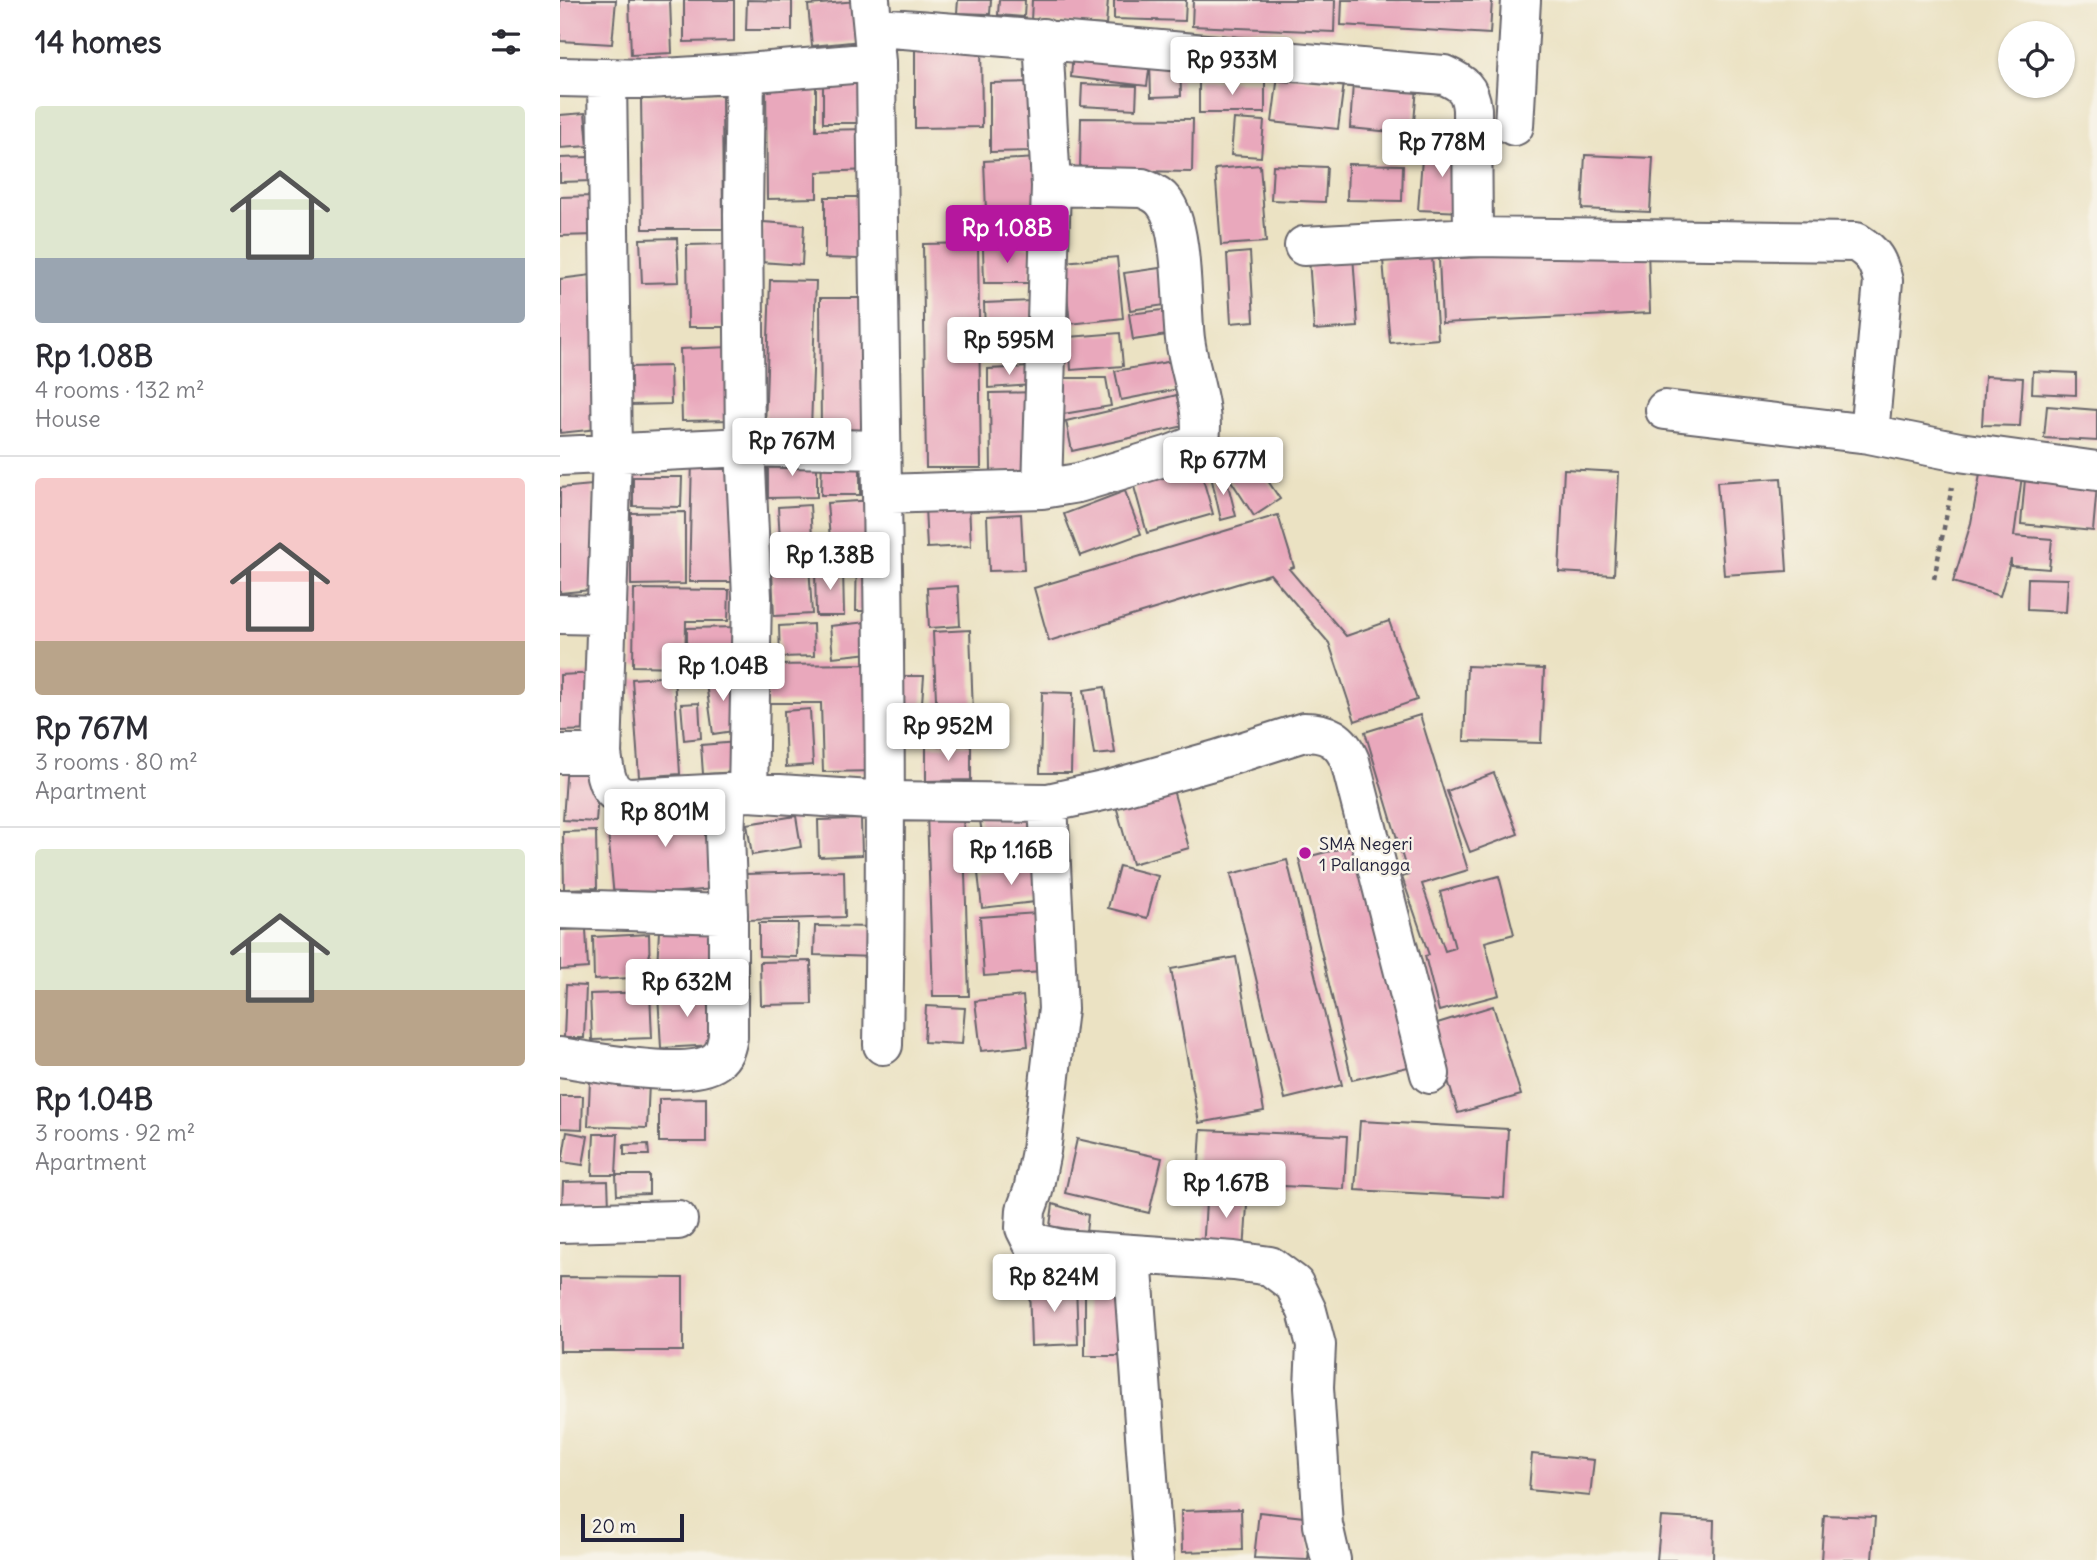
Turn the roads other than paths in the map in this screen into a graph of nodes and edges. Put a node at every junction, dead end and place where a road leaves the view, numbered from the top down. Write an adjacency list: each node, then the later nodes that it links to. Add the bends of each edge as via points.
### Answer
1 (1521, 0): 7 (street)
2 (873, 30): 3 (street); 4 (street); 14 (street)
3 (1042, 38): 8 (street); 9 (street, via 1444,75 1463,84 1471,94)
4 (746, 73): 6 (street); 13 (street)
5 (560, 77): 6 (street)
6 (607, 79): 15 (street)
7 (1514, 126)
8 (1051, 186): 18 (street); 18 (street, via 1142,188 1165,202 1176,236 1185,341 1201,434 1197,444 1170,455 1079,483)
9 (1473, 237): 10 (street); 12 (street, via 1856,242 1878,259 1883,281)
10 (1304, 246)
11 (1665, 410): 12 (street)
12 (1869, 434): 17 (street)
13 (746, 447): 14 (street); 15 (street); 24 (street, via 752,597)
14 (881, 450): 19 (street)
15 (612, 454): 16 (street); 21 (street)
16 (560, 456)
17 (2097, 471)
18 (1042, 489): 19 (street)
19 (883, 494): 25 (street)
20 (560, 614): 21 (street)
21 (605, 615): 23 (street)
22 (560, 754): 23 (street)
23 (602, 754): 24 (street, via 606,778 616,795)
24 (738, 793): 25 (street); 28 (street, via 725,835)
25 (886, 801): 26 (street); 29 (street)
26 (1048, 803): 31 (street, via 1112,789 1304,732 1318,732 1338,741 1350,761); 34 (street, via 1058,1009 1041,1151 1025,1228 1037,1245)
27 (560, 909): 28 (street)
28 (728, 914): 30 (street, via 728,1037 716,1061 690,1069 651,1069)
29 (883, 1045)
30 (560, 1057)
31 (1430, 1074)
32 (678, 1220): 33 (street)
33 (560, 1223)
34 (1132, 1256): 35 (street); 36 (street, via 1270,1266 1294,1284 1316,1345 1314,1387 1323,1525)
35 (1154, 1560)
36 (1331, 1560)

